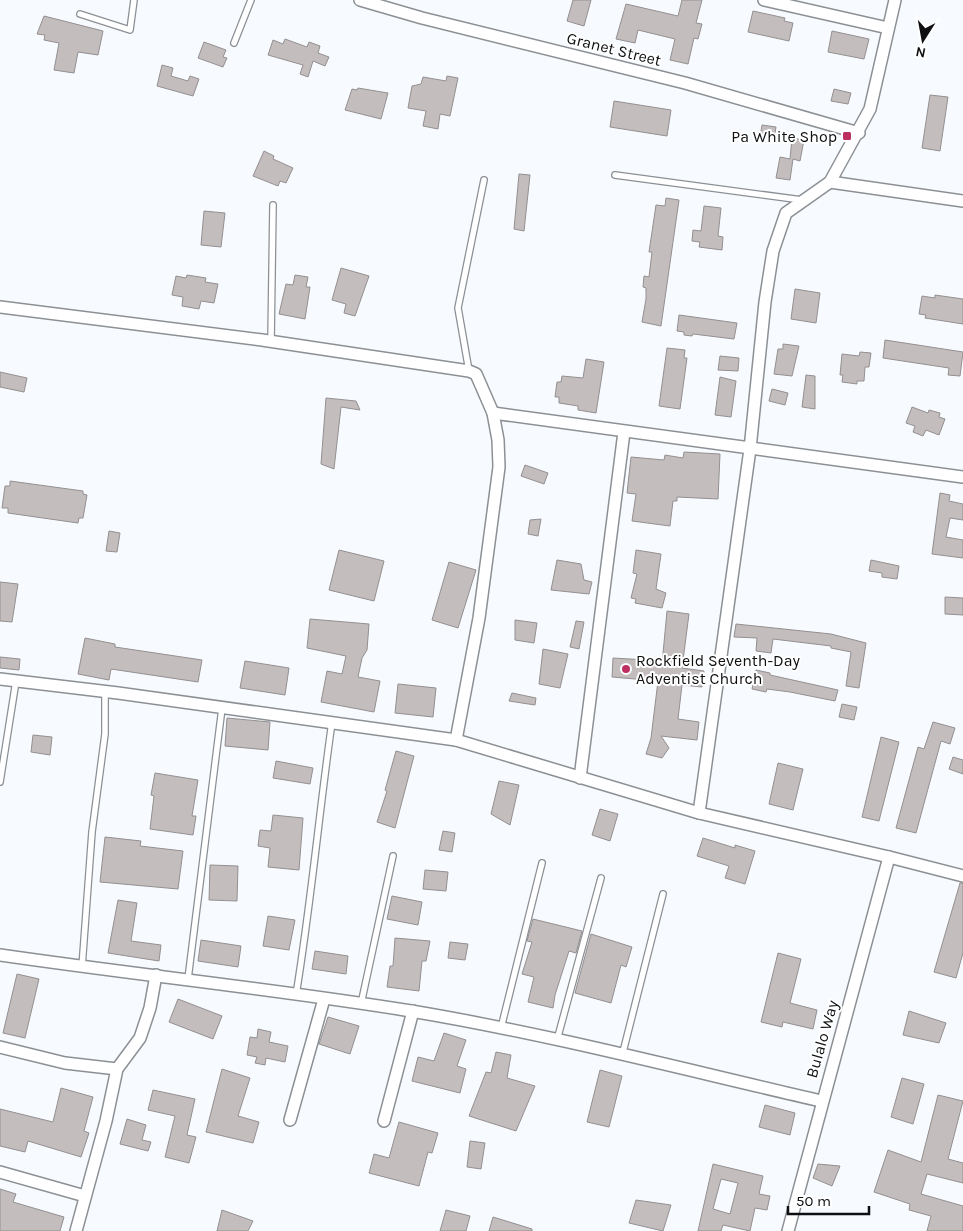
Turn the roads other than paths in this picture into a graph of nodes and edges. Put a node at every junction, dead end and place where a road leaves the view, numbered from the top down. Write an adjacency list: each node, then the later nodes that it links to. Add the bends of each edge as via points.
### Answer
1 (134, 0): 6 (lane, via 130,30)
2 (251, 0): 8 (lane)
3 (360, 0): 9 (street, Granet Street, via 685,83)
4 (764, 0): 7 (street)
5 (895, 0): 7 (street)
6 (80, 14)
7 (888, 28): 9 (street, via 870,109)
8 (234, 43)
9 (859, 133): 12 (street)
10 (615, 175): 13 (lane)
11 (484, 180): 18 (lane, via 458,308)
12 (830, 182): 13 (street); 14 (street)
13 (802, 200): 21 (street, via 786,213 773,251)
14 (963, 202)
15 (272, 205): 17 (lane)
16 (0, 307): 17 (street)
17 (271, 341): 18 (street)
18 (469, 371): 19 (street, via 478,377)
19 (493, 414): 20 (street); 28 (street, via 499,467 495,507 479,618)
20 (624, 432): 21 (street); 29 (street)
21 (750, 449): 22 (street); 31 (street)
22 (963, 477)
23 (0, 679): 24 (street)
24 (16, 681): 25 (street); 30 (lane)
25 (105, 691): 26 (street); 39 (lane, via 105,734 92,832)
26 (222, 708): 27 (street); 41 (lane)
27 (332, 722): 28 (street); 42 (lane, via 309,916)
28 (456, 740): 29 (street)
29 (580, 778): 31 (street)
30 (0, 782)
31 (699, 813): 33 (street)
32 (393, 856): 44 (lane)
33 (889, 857): 35 (street); 51 (street, Bulalo Way)
34 (542, 863): 46 (lane)
35 (963, 876)
36 (601, 878): 47 (lane)
37 (663, 894): 49 (lane)
38 (0, 955): 39 (street)
39 (82, 967): 40 (street)
40 (156, 975): 41 (street); 50 (street, via 140,1038)
41 (188, 979): 42 (street)
42 (296, 995): 43 (street)
43 (324, 998): 44 (street); 52 (street)
44 (361, 1004): 45 (street)
45 (413, 1011): 46 (street); 53 (street)
46 (501, 1028): 47 (street)
47 (557, 1041): 49 (street)
48 (0, 1047): 50 (street, via 65,1063)
49 (622, 1056): 51 (street)
50 (118, 1069): 55 (street)
51 (821, 1101): 57 (street, Bulalo Way)
52 (290, 1120)
53 (384, 1120)
54 (0, 1172): 55 (street)
55 (85, 1196): 56 (street)
56 (76, 1231)
57 (788, 1231)

